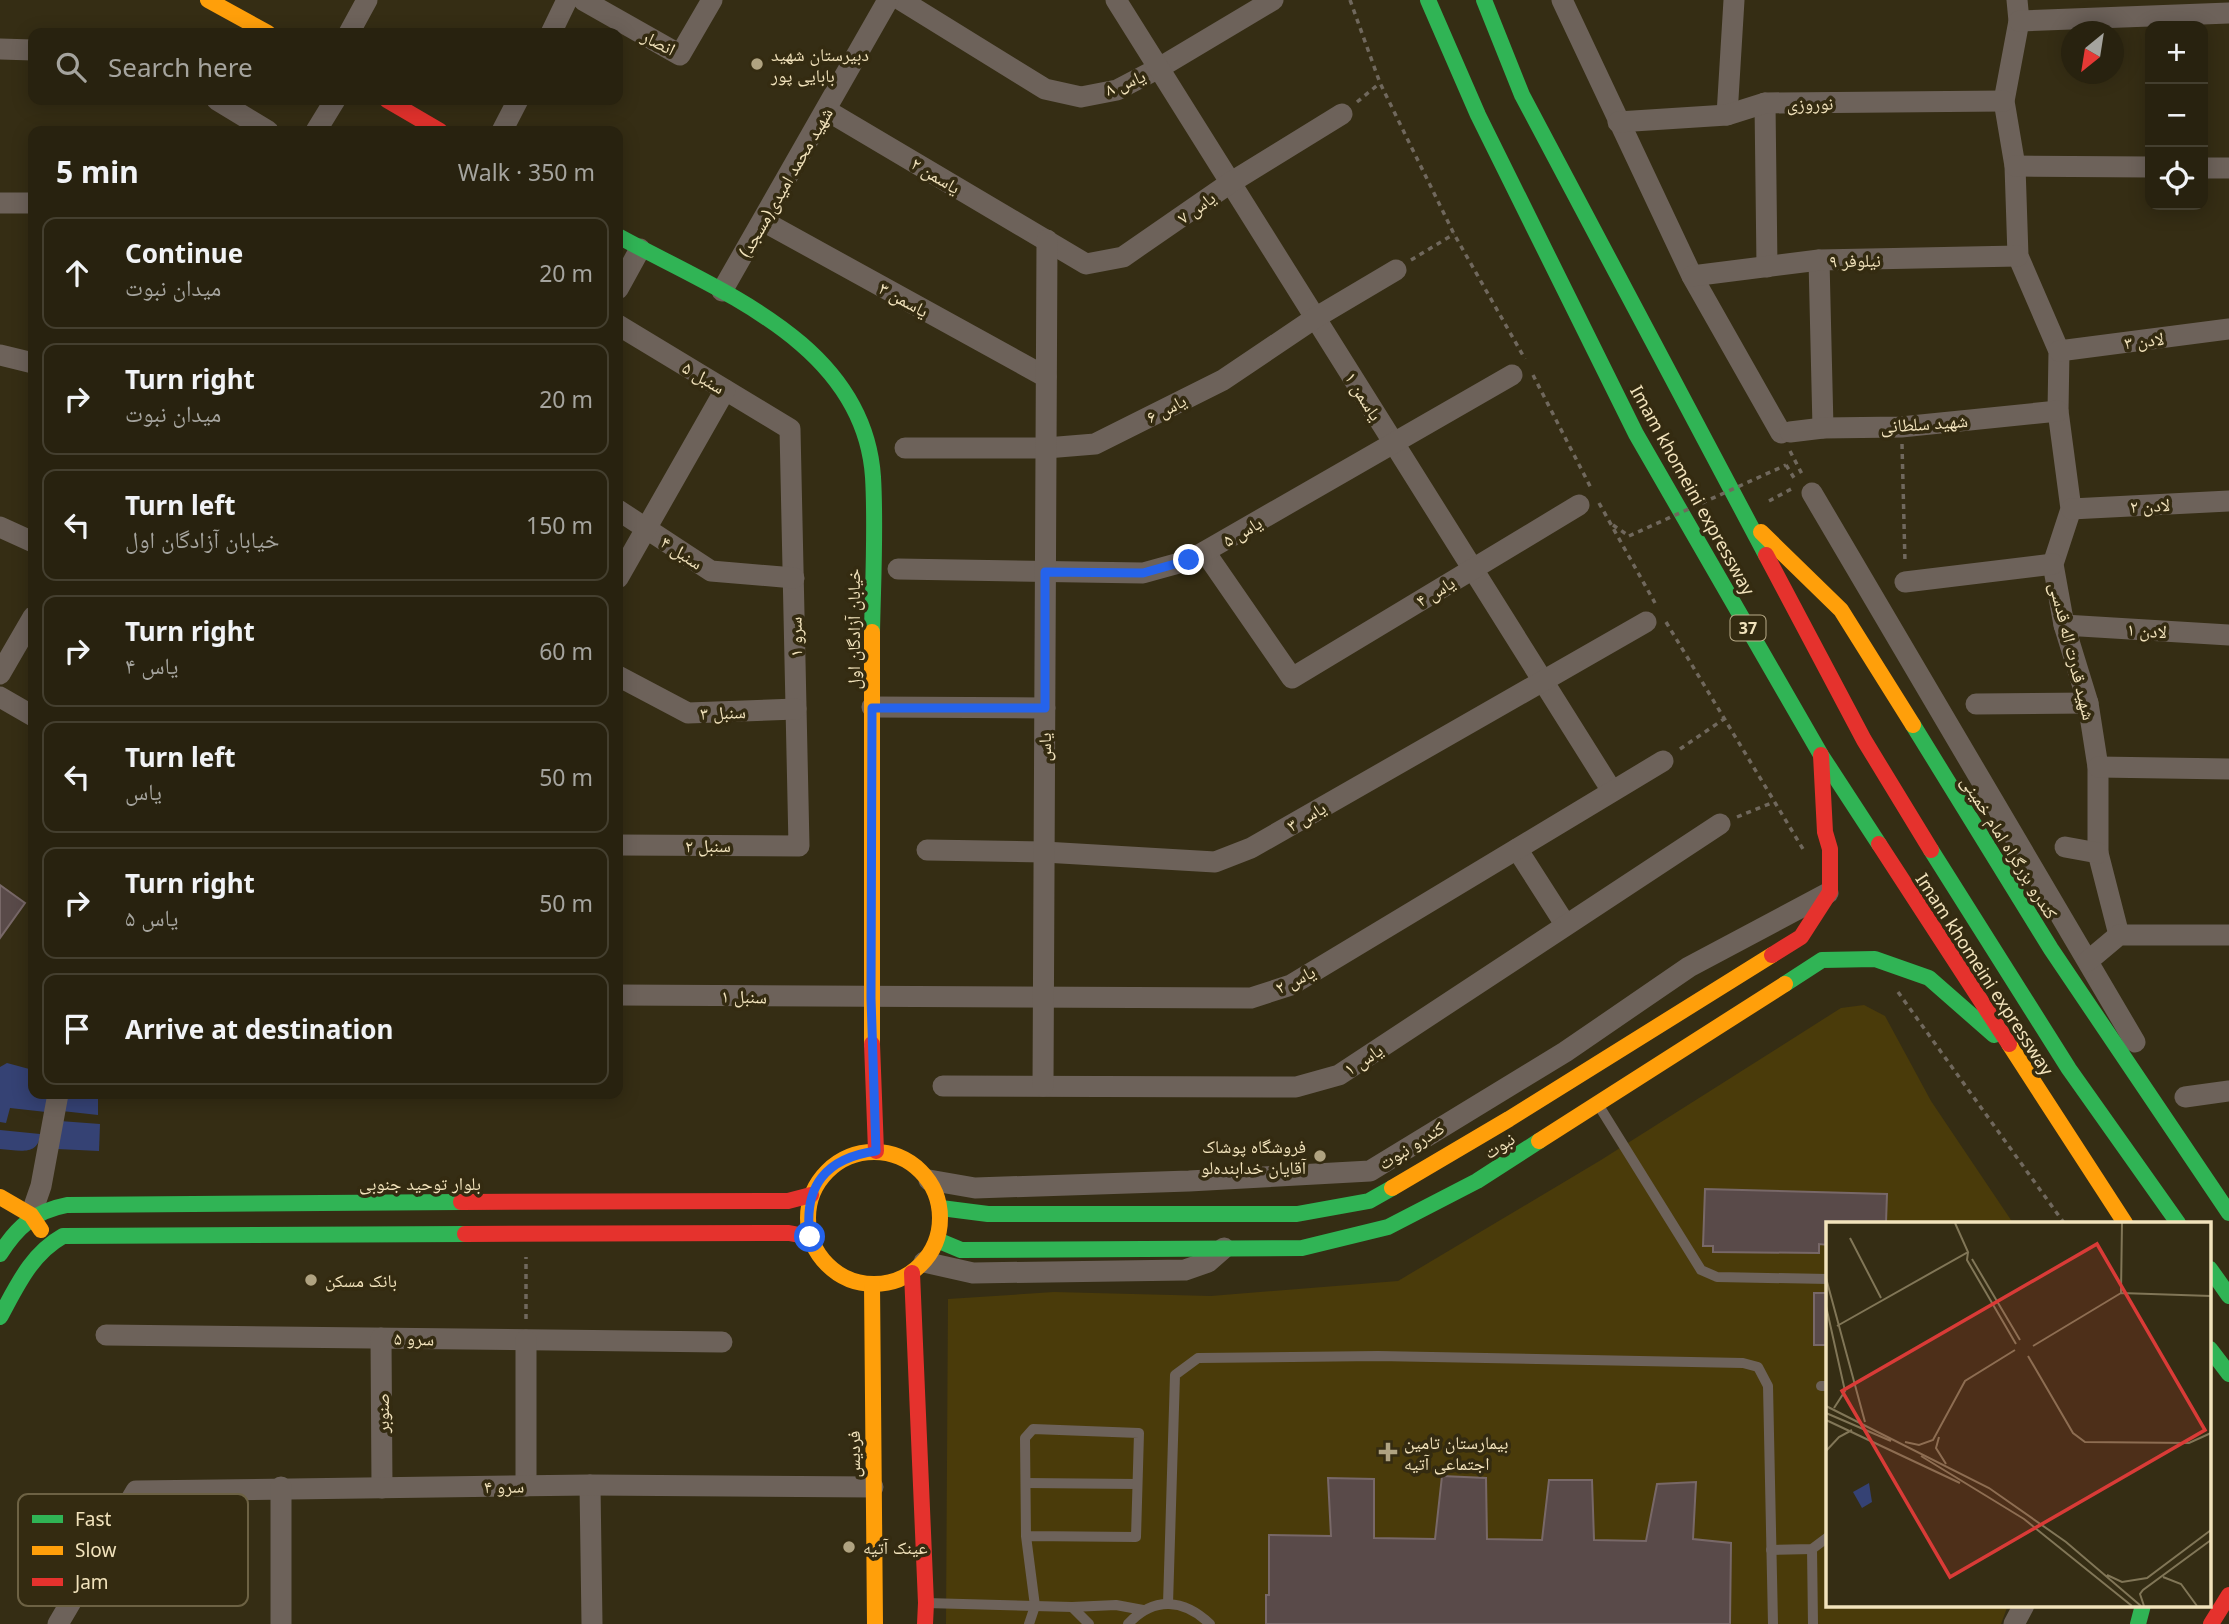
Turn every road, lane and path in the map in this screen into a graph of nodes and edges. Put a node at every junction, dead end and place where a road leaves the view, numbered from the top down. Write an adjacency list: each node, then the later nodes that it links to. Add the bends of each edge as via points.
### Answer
1 (208, 0): 18 (main road)
2 (367, 0): 19 (street)
3 (567, 0): 20 (street)
4 (583, 0): 5 (street, انصار, via 680,55)
5 (712, 0)
6 (888, 0): 33 (street, (مسجد)شهید محمد امیدی)
7 (901, 0): 24 (street, یاس ۸, via 1045,89 1081,97 1117,90)
8 (1116, 0): 24 (street, یاسمن ۱)
9 (1273, 0): 24 (street, یاس ۸)
10 (1350, 0): 25 (path)
11 (1428, 0): 21 (main road, Imam khomeini expressway / 37)
12 (1484, 0): 17 (main road, Imam khomeini expressway)
13 (1562, 0): 37 (street)
14 (1734, 0): 36 (street)
15 (2018, 10): 16 (street); 27 (street, شهید قدرت اله قدسی)
16 (2229, 13)
17 (1492, 19): 21 (main road, via 1493,42 1481,58 1463,57); 26 (main road, Imam khomeini expressway)
18 (259, 28)
19 (352, 28)
20 (553, 28)
21 (1442, 32): 35 (main road, Imam khomeini expressway / 37)
22 (0, 49): 23 (street)
23 (28, 50)
24 (1159, 68): 46 (street, یاسمن ۱)
25 (1380, 83): 34 (path); 50 (path)
26 (1522, 95): 35 (main road, via 1507,76 1491,76 1475,90); 83 (main road, Imam khomeini expressway)
27 (2004, 101): 28 (street, نوروزی); 42 (street, شهید قدرت اله قدسی)
28 (1765, 103): 36 (street, نوروزی); 56 (street)
29 (225, 105): 38 (street)
30 (332, 105): 39 (street)
31 (396, 105): 40 (main road)
32 (515, 105): 41 (street)
33 (826, 110): 49 (street, (مسجد)شهید محمد امیدی); 52 (street, یاسمن ۲)
34 (1342, 114): 46 (street, یاس ۷)
35 (1478, 115): 111 (main road, Imam khomeini expressway / 37, via 1636,434)
36 (1727, 115): 37 (street, نوروزی)
37 (1618, 122): 58 (street)
38 (260, 126)
39 (319, 126)
40 (431, 126)
41 (505, 126)
42 (2015, 166): 43 (street); 54 (street, شهید قدرت اله قدسی)
43 (2145, 167)
44 (2208, 167): 45 (street)
45 (2229, 168)
46 (1230, 183): 52 (street, یاس ۷, via 1123,257 1086,264); 61 (street, یاسمن ۱)
47 (0, 203): 48 (street)
48 (28, 203)
49 (762, 221): 60 (street, (مسجد)شهید محمد امیدی); 68 (street, یاسمن ۳)
50 (1454, 234): 57 (path); 84 (path)
51 (623, 239): 53 (main road, خیابان آزادگان اول)
52 (1047, 240): 68 (street, یاس)
53 (640, 249): 59 (street); 60 (main road, خیابان آزادگان اول)
54 (2018, 256): 55 (street, نیلوفر ۹); 64 (street, شهید قدرت اله قدسی)
55 (1818, 260): 56 (street, نیلوفر ۹); 72 (street)
56 (1767, 267): 58 (street, نیلوفر ۹)
57 (1396, 270): 61 (street, یاس ۶)
58 (1692, 276): 74 (street)
59 (623, 280)
60 (722, 291): 106 (main road, خیابان آزادگان اول, via 799,341 830,369 853,404 867,440 873,476)
61 (1315, 318): 75 (street, یاسمن ۱); 77 (street, یاس ۶, via 1223,380 1095,444)
62 (623, 328): 69 (street, سنبل ۵)
63 (2229, 329): 64 (street, لادن ۳)
64 (2059, 351): 70 (street, شهید قدرت اله قدسی)
65 (0, 355): 66 (street)
66 (28, 362)
67 (1512, 375): 75 (street, یاس ۵)
68 (1046, 377): 77 (street, یاس)
69 (725, 390): 73 (street, سنبل ۵); 86 (street)
70 (2058, 411): 71 (street, شهید سلطانی); 81 (street, شهید قدرت اله قدسی)
71 (1902, 427): 72 (street, شهید سلطانی); 95 (path)
72 (1823, 428): 74 (street, شهید سلطانی)
73 (790, 429): 94 (street, سرو ۱)
74 (1786, 433): 78 (path)
75 (1394, 444): 88 (street, یاس ۵); 91 (street, یاسمن ۱)
76 (905, 448): 77 (street, یاس ۶)
77 (1046, 448): 93 (street, یاس)
78 (1812, 493): 131 (street)
79 (2229, 501): 81 (street, لادن ۲)
80 (1579, 505): 91 (street, یاس ۴)
81 (2071, 509): 89 (street, شهید قدرت اله قدسی)
82 (623, 513): 86 (street, سنبل ۴)
83 (1744, 515): 84 (path, bridge, via 1798,485 1786,465 1629,536); 148 (main road, کندرو بزرگراه امام خمینی, via 1842,610 2051,949); 152 (main road, Imam khomeini expressway, via 1864,740 1990,946 2069,1069)
84 (1607, 517): 96 (path)
85 (0, 527): 87 (street)
86 (647, 529): 92 (street); 94 (street, سنبل ۴, via 711,571)
87 (28, 540)
88 (1205, 552): 91 (street, یاس ۴, via 1292,678); 93 (street, یاس ۵, via 1143,573)
89 (2053, 564): 95 (street); 97 (street, شهید قدرت اله قدسی)
90 (898, 569): 93 (street, یاس ۵)
91 (1472, 569): 102 (street, یاسمن ۱)
92 (623, 570)
93 (1045, 572): 107 (street, یاس)
94 (794, 578): 108 (street, سرو ۱)
95 (1905, 582)
96 (1654, 614): 102 (street, یاس ۳); 110 (path)
97 (2064, 625): 99 (street, لادن ۱); 104 (street, شهید قدرت اله قدسی)
98 (28, 626): 100 (street)
99 (2229, 635)
100 (0, 674)
101 (623, 679): 108 (street, سنبل ۳, via 688,713)
102 (1543, 682): 115 (street, یاسمن ۱); 123 (street, یاس ۳, via 1251,848 1215,862)
103 (0, 697): 109 (street)
104 (2088, 703): 105 (street); 113 (street, شهید قدرت اله قدسی)
105 (1976, 704)
106 (872, 708): 107 (street); 133 (main road, خیابان آزادگان اول)
107 (1045, 708): 123 (street, یاس)
108 (796, 709): 119 (street, سرو ۱)
109 (28, 713)
110 (1724, 719): 112 (path); 116 (path)
111 (1821, 755): 126 (main road); 136 (main road, Imam khomeini expressway / 37)
112 (1663, 761): 115 (street, یاس ۲)
113 (2098, 767): 114 (street); 124 (street, شهید قدرت اله قدسی)
114 (2229, 769)
115 (1612, 791): 121 (street, یاس ۲)
116 (1774, 802): 117 (path); 125 (path)
117 (1720, 824): 127 (street, یاس ۱)
118 (623, 845): 119 (street, سنبل ۲)
119 (799, 846)
120 (2065, 847): 124 (street)
121 (1517, 849): 127 (street); 134 (street, یاس ۲, via 1291,985 1251,998)
122 (927, 850): 123 (street, یاس ۳)
123 (1044, 852): 134 (street, یاس)
124 (2098, 853): 128 (street, شهید قدرت اله قدسی)
125 (1809, 858)
126 (1830, 892): 144 (street, کندرو نبوت, via 1689,967 1564,1052 1370,1171 975,1188); 147 (main road, نبوت, via 1801,937 1509,1119 1369,1200 1297,1214 988,1214)
127 (1565, 924): 138 (street, یاس ۱, via 1339,1075 1296,1087)
128 (2119, 935): 129 (street); 131 (street)
129 (2229, 935)
130 (1874, 959): 136 (main road, نبوت, via 1929,978); 142 (main road, نبوت, via 1822,960); 150 (path)
131 (2088, 961): 135 (street)
132 (623, 995): 133 (street, سنبل ۱)
133 (871, 998): 134 (street, یاس ۲); 143 (main road, خیابان آزادگان اول)
134 (1043, 998): 138 (street, یاس)
135 (2135, 1042)
136 (2012, 1051): 151 (main road, Imam khomeini expressway / 37)
137 (943, 1086): 138 (street, یاس ۱)
138 (1043, 1086)
139 (2229, 1091): 140 (street)
140 (2185, 1097)
141 (57, 1099): 149 (street)
142 (1597, 1104): 157 (main road, نبوت, via 1477,1181 1388,1227 1302,1248); 161 (lane, via 1700,1270 1717,1277)
143 (876, 1151): 144 (main road, via 897,1155); 145 (main road, via 836,1163)
144 (929, 1180): 147 (main road)
145 (811, 1195): 149 (main road, بلوار توحید جنوبی, via 789,1201 81,1203); 154 (main road)
146 (0, 1197): 149 (main road)
147 (941, 1208): 155 (main road)
148 (2229, 1213)
149 (31, 1215): 156 (main road); 158 (main road, via 12,1233)
150 (2063, 1222)
151 (2124, 1222)
152 (2177, 1222)
153 (526, 1234): 154 (main road, via 789,1233); 156 (main road, via 82,1235); 167 (path)
154 (810, 1237): 162 (main road, via 834,1271 852,1281)
155 (937, 1241): 157 (main road, نبوت, via 961,1250); 160 (main road)
156 (49, 1242): 164 (main road)
157 (1224, 1248): 160 (street, via 1208,1262 1185,1270 973,1273)
158 (0, 1254)
159 (2213, 1260): 163 (main road)
160 (918, 1267): 162 (main road, via 893,1282); 184 (main road)
161 (1826, 1279)
162 (872, 1284): 176 (main road, فردیس)
163 (2229, 1296)
164 (0, 1317)
165 (106, 1335): 166 (street, سرو ۵)
166 (381, 1338): 167 (street, سرو ۵); 177 (street, صنوبر)
167 (526, 1340): 168 (street, سرو ۵); 174 (street)
168 (722, 1342)
169 (2212, 1352): 170 (main road)
170 (2229, 1374)
171 (1026, 1483): 172 (lane); 172 (lane, via 1025,1438 1033,1429 1139,1433); 179 (lane)
172 (1138, 1484): 179 (lane, via 1136,1537)
173 (590, 1485): 174 (street, سرو ۴); 176 (street, سرو ۴); 195 (street)
174 (526, 1486): 177 (street, سرو ۴)
175 (281, 1487): 177 (street, سرو ۴); 178 (street, سرو ۴); 194 (street)
176 (873, 1487): 196 (main road, فردیس)
177 (382, 1488)
178 (134, 1494)
179 (1026, 1536): 187 (lane)
180 (1826, 1538): 181 (lane)
181 (1812, 1549): 182 (lane); 203 (lane)
182 (1771, 1550): 185 (lane, via 1768,1386 1758,1367 1743,1363 1391,1357 1198,1358 1175,1375); 202 (lane)
183 (2229, 1594): 192 (main road)
184 (926, 1603): 187 (lane); 197 (main road)
185 (1168, 1604): 191 (lane); 201 (lane, via 1198,1612)
186 (69, 1606): 193 (street, سرو ۴)
187 (1035, 1606): 190 (lane); 198 (lane)
188 (2023, 1606): 204 (street)
189 (2143, 1606): 205 (main road)
190 (1072, 1607): 191 (lane, via 1116,1605); 199 (lane)
191 (1143, 1610): 200 (lane)
192 (2212, 1614)
193 (58, 1624)
194 (281, 1624)
195 (592, 1624)
196 (874, 1624)
197 (925, 1624)
198 (1029, 1624)
199 (1089, 1624)
200 (1128, 1624)
201 (1210, 1624)
202 (1773, 1624)
203 (1813, 1624)
204 (2014, 1624)
205 (2138, 1624)

